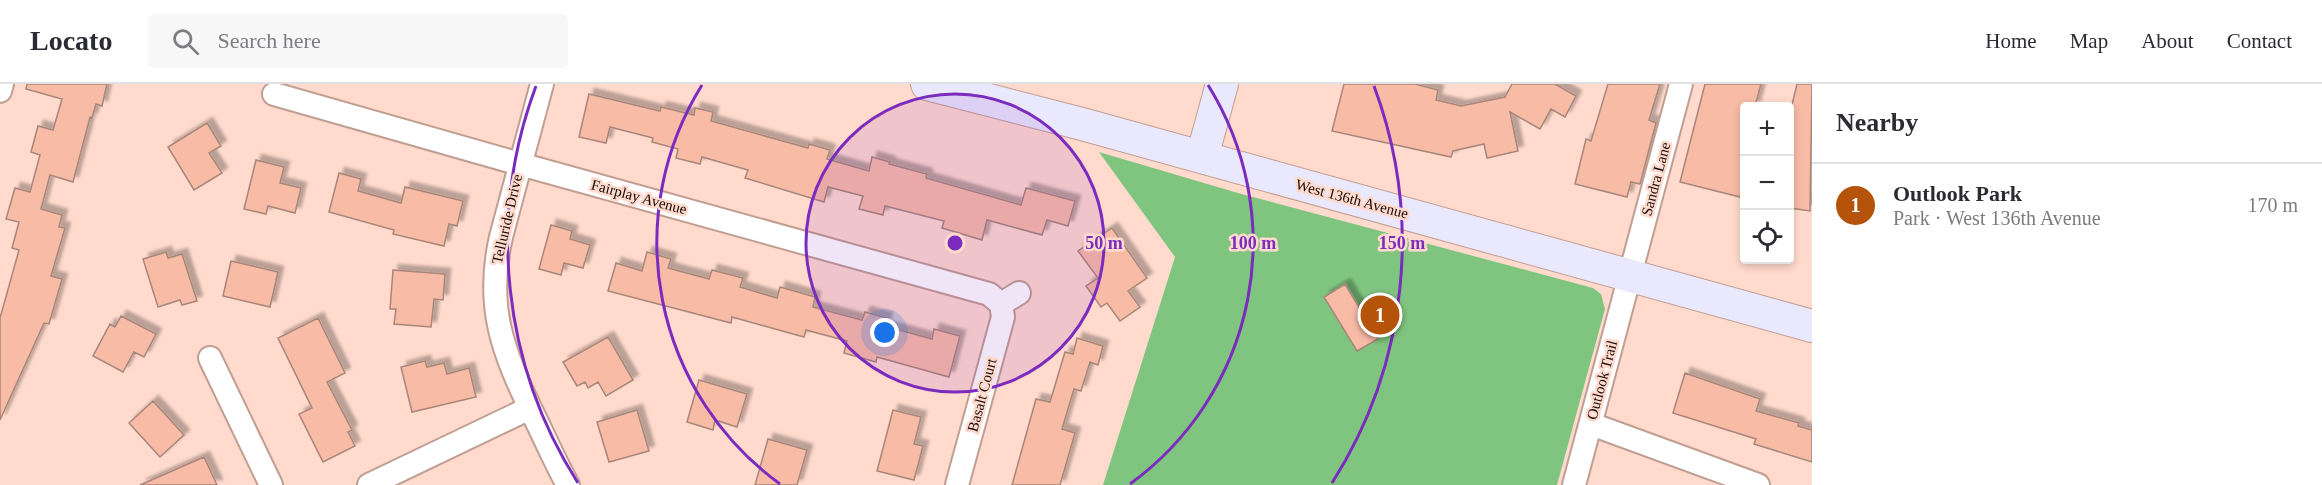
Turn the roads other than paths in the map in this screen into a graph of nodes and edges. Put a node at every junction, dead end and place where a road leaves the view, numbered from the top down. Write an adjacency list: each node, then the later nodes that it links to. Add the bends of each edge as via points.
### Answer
1 (2, 84): 6 (street)
2 (542, 84): 9 (street, Telluride Drive)
3 (927, 84): 8 (street, West 136th Avenue)
4 (1222, 84): 8 (street)
5 (1681, 84): 10 (street, Sandra Lane)
6 (0, 91)
7 (274, 94): 9 (street, Fairplay Avenue)
8 (1202, 157): 10 (street, West 136th Avenue)
9 (520, 164): 11 (street, Fairplay Avenue); 14 (street, Telluride Drive, via 496,257 494,287 501,338)
10 (1631, 275): 12 (street, West 136th Avenue); 15 (street, Outlook Trail)
11 (1010, 299): 19 (street, Basalt Court)
12 (1812, 326)
13 (210, 358): 16 (street)
14 (530, 408): 17 (street); 18 (street, Telluride Drive)
15 (1591, 424): 20 (street, Outlook Trail); 21 (street)
16 (271, 485)
17 (369, 485)
18 (568, 485)
19 (957, 485)
20 (1574, 485)
21 (1758, 485)

